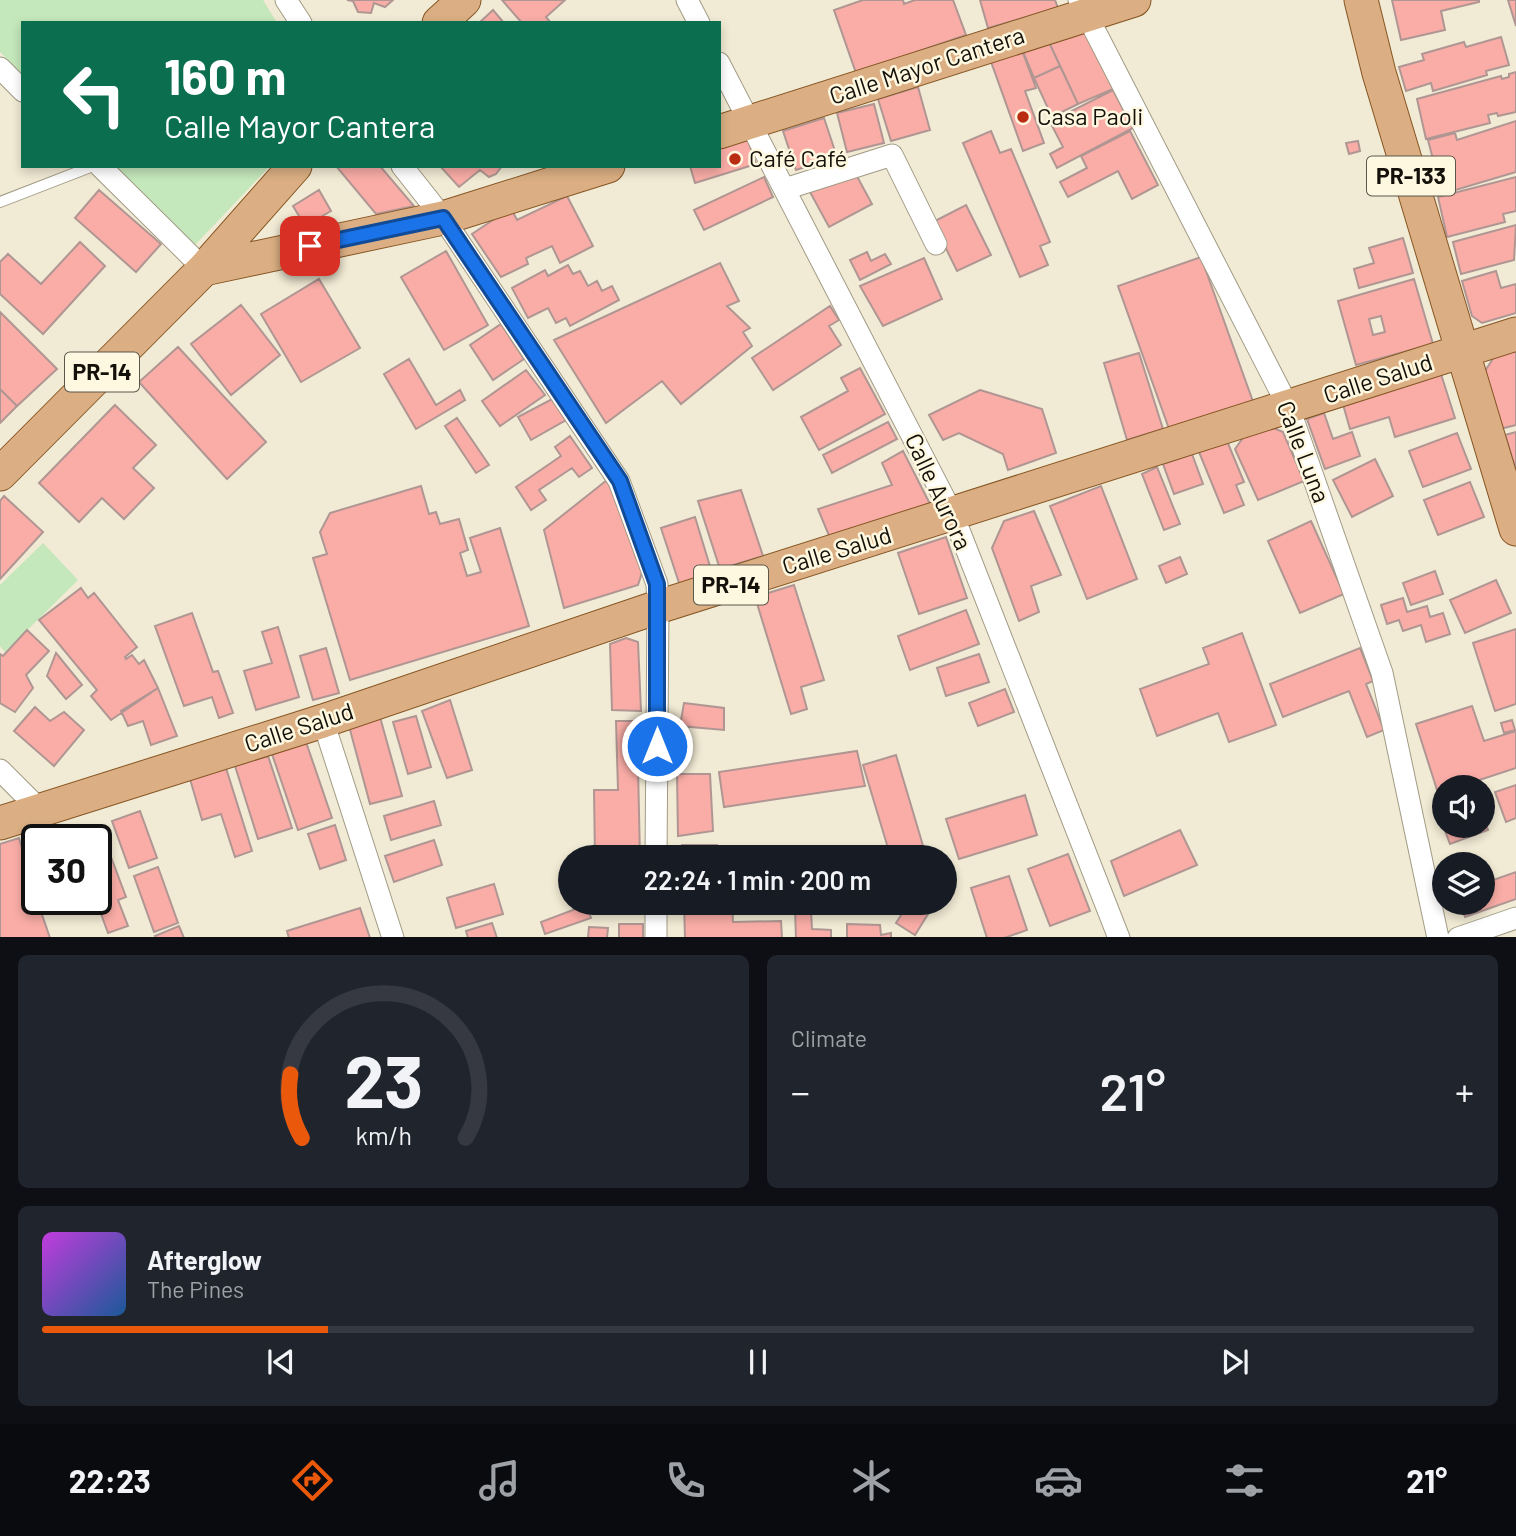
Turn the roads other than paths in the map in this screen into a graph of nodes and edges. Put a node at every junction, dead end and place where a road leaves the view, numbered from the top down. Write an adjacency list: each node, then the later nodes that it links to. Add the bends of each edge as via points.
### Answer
1 (286, 0): 7 (street)
2 (464, 0): 8 (main road)
3 (687, 0): 9 (street)
4 (1134, 0): 6 (main road, Calle Mayor Cantera)
5 (1361, 0): 25 (main road, PR-133)
6 (1082, 7): 13 (main road, Calle Mayor Cantera); 26 (street, Calle Luna)
7 (300, 21)
8 (441, 21)
9 (698, 21)
10 (0, 68): 12 (street)
11 (721, 72): 13 (street, Calle Aurora)
12 (21, 89)
13 (734, 127): 19 (street, Calle Aurora)
14 (88, 168): 20 (lane)
15 (102, 168): 23 (street)
16 (293, 168): 23 (main road)
17 (404, 168): 21 (street)
18 (602, 168): 21 (main road)
19 (785, 189): 22 (street, via 892,155); 28 (street, Calle Aurora)
20 (0, 202)
21 (443, 218): 23 (main road); 30 (street, via 620,481 657,584)
22 (936, 244)
23 (204, 269): 27 (main road, PR-14)
24 (1516, 334): 25 (main road, Calle Salud / PR-14)
25 (1464, 351): 26 (main road, Calle Salud / PR-14); 29 (main road, PR-133)
26 (1289, 408): 28 (main road, Calle Salud / PR-14); 41 (street, Calle Luna, via 1382,673)
27 (0, 474)
28 (953, 515): 30 (main road, Calle Salud / PR-14); 40 (street, Calle Aurora)
29 (1516, 529)
30 (658, 607): 31 (main road, Calle Salud / PR-14); 35 (street)
31 (323, 721): 33 (main road, Calle Salud / PR-14); 38 (street)
32 (0, 770): 33 (street)
33 (41, 811): 34 (main road, Calle Salud / PR-14)
34 (0, 823)
35 (656, 845)
36 (656, 915): 39 (street)
37 (1516, 918): 42 (street)
38 (393, 937)
39 (656, 937)
40 (1119, 937)
41 (1438, 937)
42 (1458, 937)

